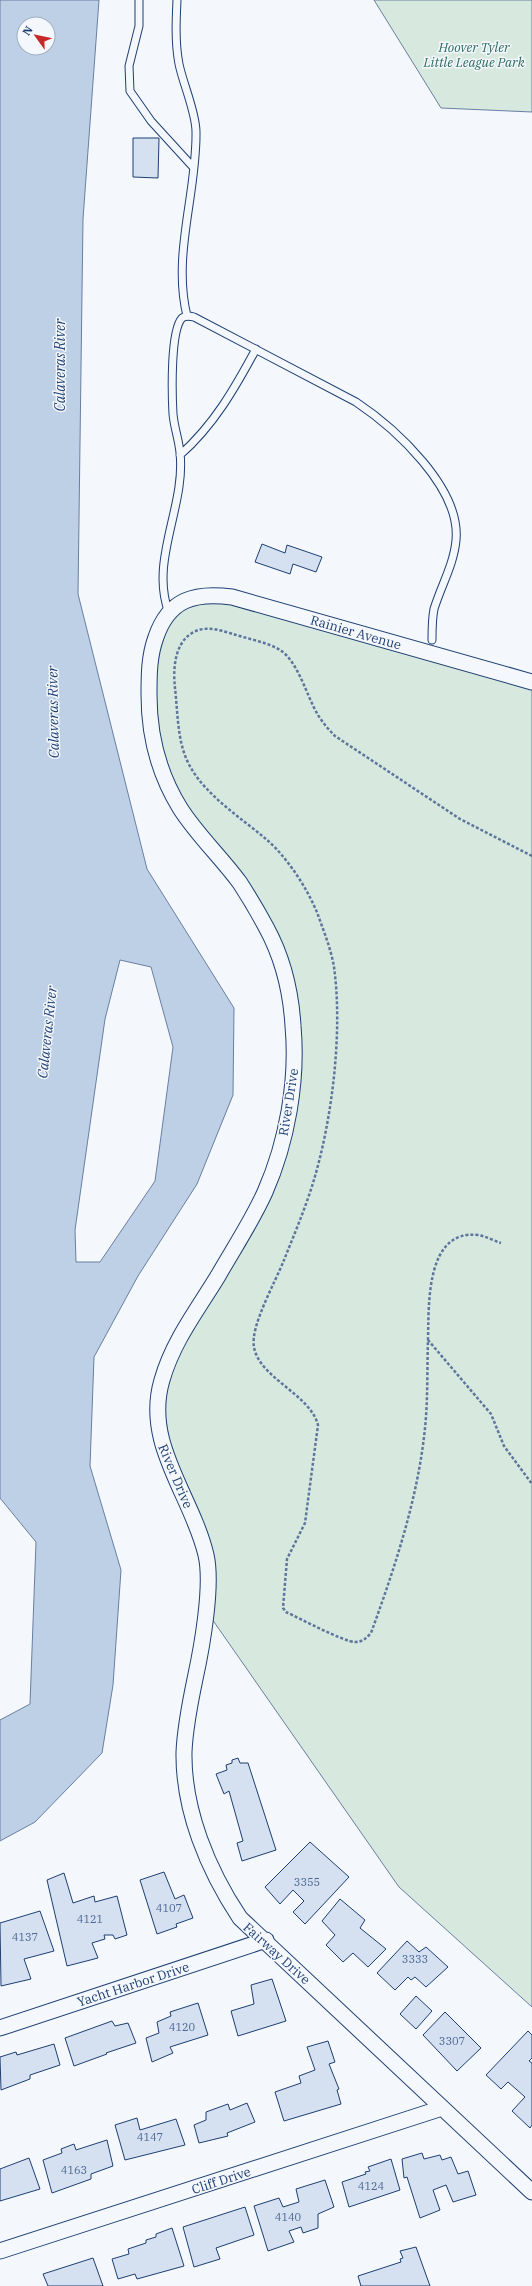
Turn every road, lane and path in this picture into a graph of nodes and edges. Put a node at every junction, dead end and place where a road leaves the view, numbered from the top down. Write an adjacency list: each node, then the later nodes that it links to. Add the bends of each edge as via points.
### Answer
1 (139, 0): 3 (lane, via 139,26 129,66 130,91 151,121)
2 (177, 0): 3 (lane, via 179,62 196,130)
3 (193, 167): 4 (lane, via 192,195 182,257 181,294)
4 (187, 316): 5 (lane, via 194,317); 6 (lane, via 182,318 177,329 173,348 173,416)
5 (256, 349): 6 (lane, via 216,417 201,437); 9 (lane, via 356,402 380,418 430,472 447,496 455,518 457,539 434,611)
6 (180, 455): 8 (lane, via 175,510 165,555 164,596)
7 (180, 603): 8 (street, River Drive); 10 (street, Rainier Avenue, via 195,596 232,597)
8 (169, 614): 15 (street, River Drive, via 161,622 150,660 149,706 158,760 182,812 240,883 276,948 290,997 295,1048 285,1126 267,1186 244,1232 179,1339 161,1381 158,1400 159,1434 164,1454 190,1507 206,1555 209,1577)
9 (432, 640)
10 (532, 682)
11 (532, 856): 13 (path, via 460,819 335,736 320,718 292,662 278,648 217,629 205,628 185,639 179,649 174,675 182,747 191,768 236,816 275,848 298,879 316,911 331,952 334,969 336,1062 324,1132 313,1182 262,1311 253,1345 261,1363 314,1414 318,1426 305,1523 287,1559 283,1608 286,1612 338,1637 355,1642 364,1640 371,1633 404,1534 425,1428)
12 (501, 1243): 13 (path, via 480,1235 469,1235 445,1247 434,1270 431,1284)
13 (428, 1340): 14 (path, via 491,1414 504,1446)
14 (532, 1484)
15 (205, 1609): 16 (street, Fairway Drive, via 201,1651 185,1738 185,1777 195,1825 214,1874 240,1918 252,1931)
16 (266, 1940): 17 (street, Yacht Harbor Drive); 18 (street, Fairway Drive)
17 (0, 2028)
18 (442, 2108): 19 (street, Fairway Drive); 20 (street, Cliff Drive)
19 (532, 2192)
20 (0, 2251)

